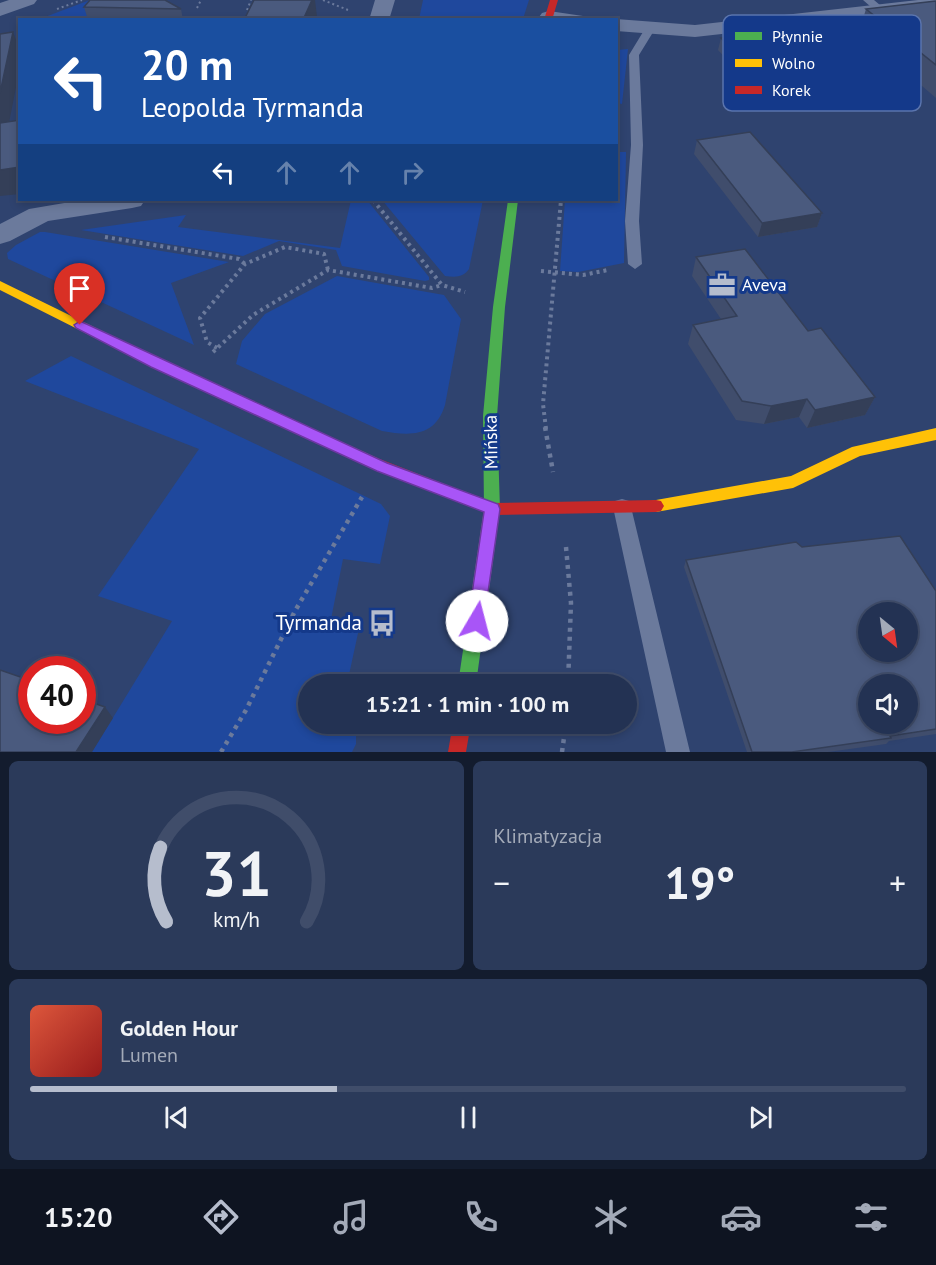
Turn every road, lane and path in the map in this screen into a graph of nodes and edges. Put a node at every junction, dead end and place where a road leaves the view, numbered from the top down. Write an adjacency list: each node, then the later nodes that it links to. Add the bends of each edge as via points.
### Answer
1 (27, 0): 9 (street)
2 (201, 0): 8 (path)
3 (251, 0): 10 (path)
4 (322, 0): 11 (path)
5 (385, 0): 14 (street)
6 (936, 4): 7 (street)
7 (887, 5): 13 (street)
8 (196, 8)
9 (0, 10)
10 (247, 10)
11 (356, 12)
12 (550, 12): 15 (street)
13 (817, 15)
14 (380, 18)
15 (570, 18)
16 (618, 25): 18 (street)
17 (723, 28): 18 (street)
18 (650, 29): 26 (lane, via 634,55)
19 (125, 201): 23 (street, via 39,215)
20 (374, 201): 31 (path)
21 (513, 201): 37 (street, Mińska, via 490,416)
22 (561, 201): 29 (path)
23 (0, 235)
24 (103, 237): 25 (path, via 239,259)
25 (245, 264): 27 (path, via 285,248 324,254); 27 (path, via 200,318 207,342 217,348 253,315)
26 (635, 264): 29 (path, via 584,275)
27 (328, 270): 31 (path, via 432,288)
28 (539, 271): 29 (path)
29 (555, 272): 34 (path, via 543,404 548,453)
30 (0, 285): 37 (street, via 156,363 382,467)
31 (442, 285): 32 (path)
32 (472, 293)
33 (936, 434): 36 (street, via 857,451 793,482 645,508)
34 (556, 481)
35 (364, 489): 43 (path)
36 (622, 507): 37 (street); 46 (lane)
37 (492, 509): 39 (street, Mińska)
38 (564, 535): 40 (path, via 571,603)
39 (468, 674)
40 (568, 674)
41 (460, 734): 44 (street)
42 (564, 734): 45 (path)
43 (221, 752)
44 (457, 752)
45 (562, 752)
46 (678, 752)

